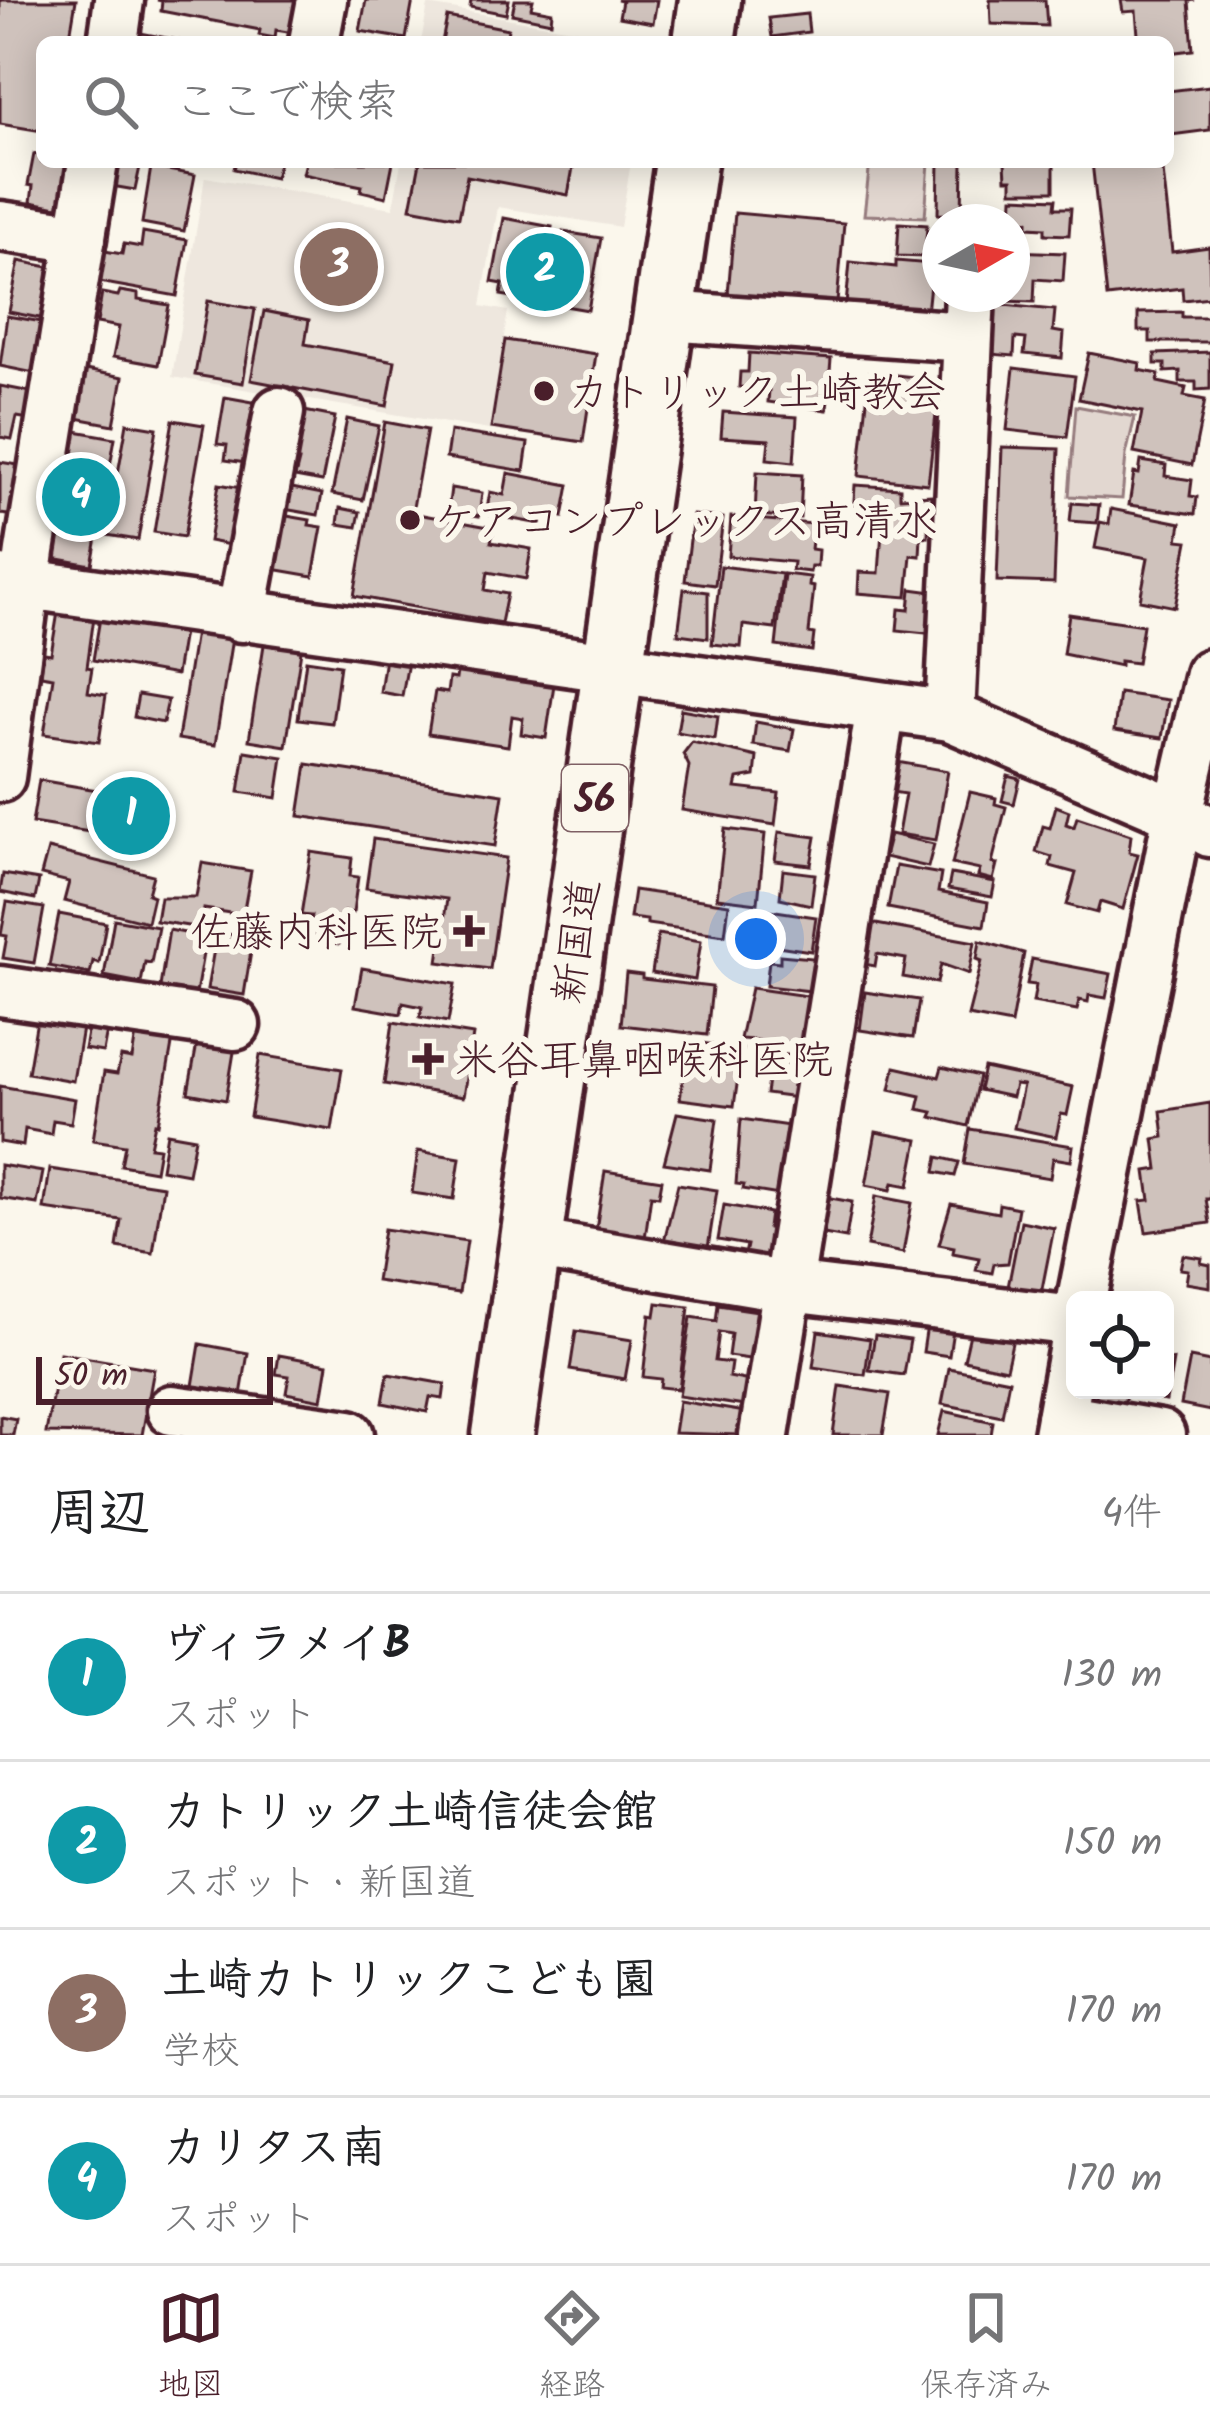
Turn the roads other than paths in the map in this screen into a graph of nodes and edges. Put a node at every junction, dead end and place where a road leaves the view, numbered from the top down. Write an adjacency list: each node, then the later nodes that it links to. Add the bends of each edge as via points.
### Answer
1 (119, 0): 4 (street)
2 (322, 0): 5 (street)
3 (710, 0): 6 (main road)
4 (113, 36)
5 (315, 36)
6 (705, 36)
7 (92, 168): 10 (street)
8 (685, 168): 11 (main road, 新国道 / 56)
9 (0, 226): 10 (street)
10 (81, 238): 14 (street)
11 (667, 316): 12 (street); 16 (main road, 新国道 / 56)
12 (968, 316): 19 (street)
13 (279, 412): 15 (street)
14 (13, 582): 15 (street); 20 (street)
15 (242, 617): 16 (street)
16 (616, 669): 18 (street); 24 (main road, 新国道 / 56)
17 (1210, 674): 21 (street)
18 (881, 707): 19 (street); 25 (street)
19 (950, 716): 21 (street)
20 (0, 777)
21 (1194, 823): 26 (street)
22 (0, 991): 23 (street)
23 (235, 1024)
24 (532, 1244): 25 (street); 32 (main road, 新国道 / 56)
25 (788, 1287): 27 (street); 33 (street)
26 (1084, 1291)
27 (1066, 1320)
28 (1066, 1389): 30 (street)
29 (172, 1410): 31 (street)
30 (1059, 1427): 34 (street)
31 (350, 1435)
32 (503, 1435)
33 (764, 1435)
34 (1160, 1435)

